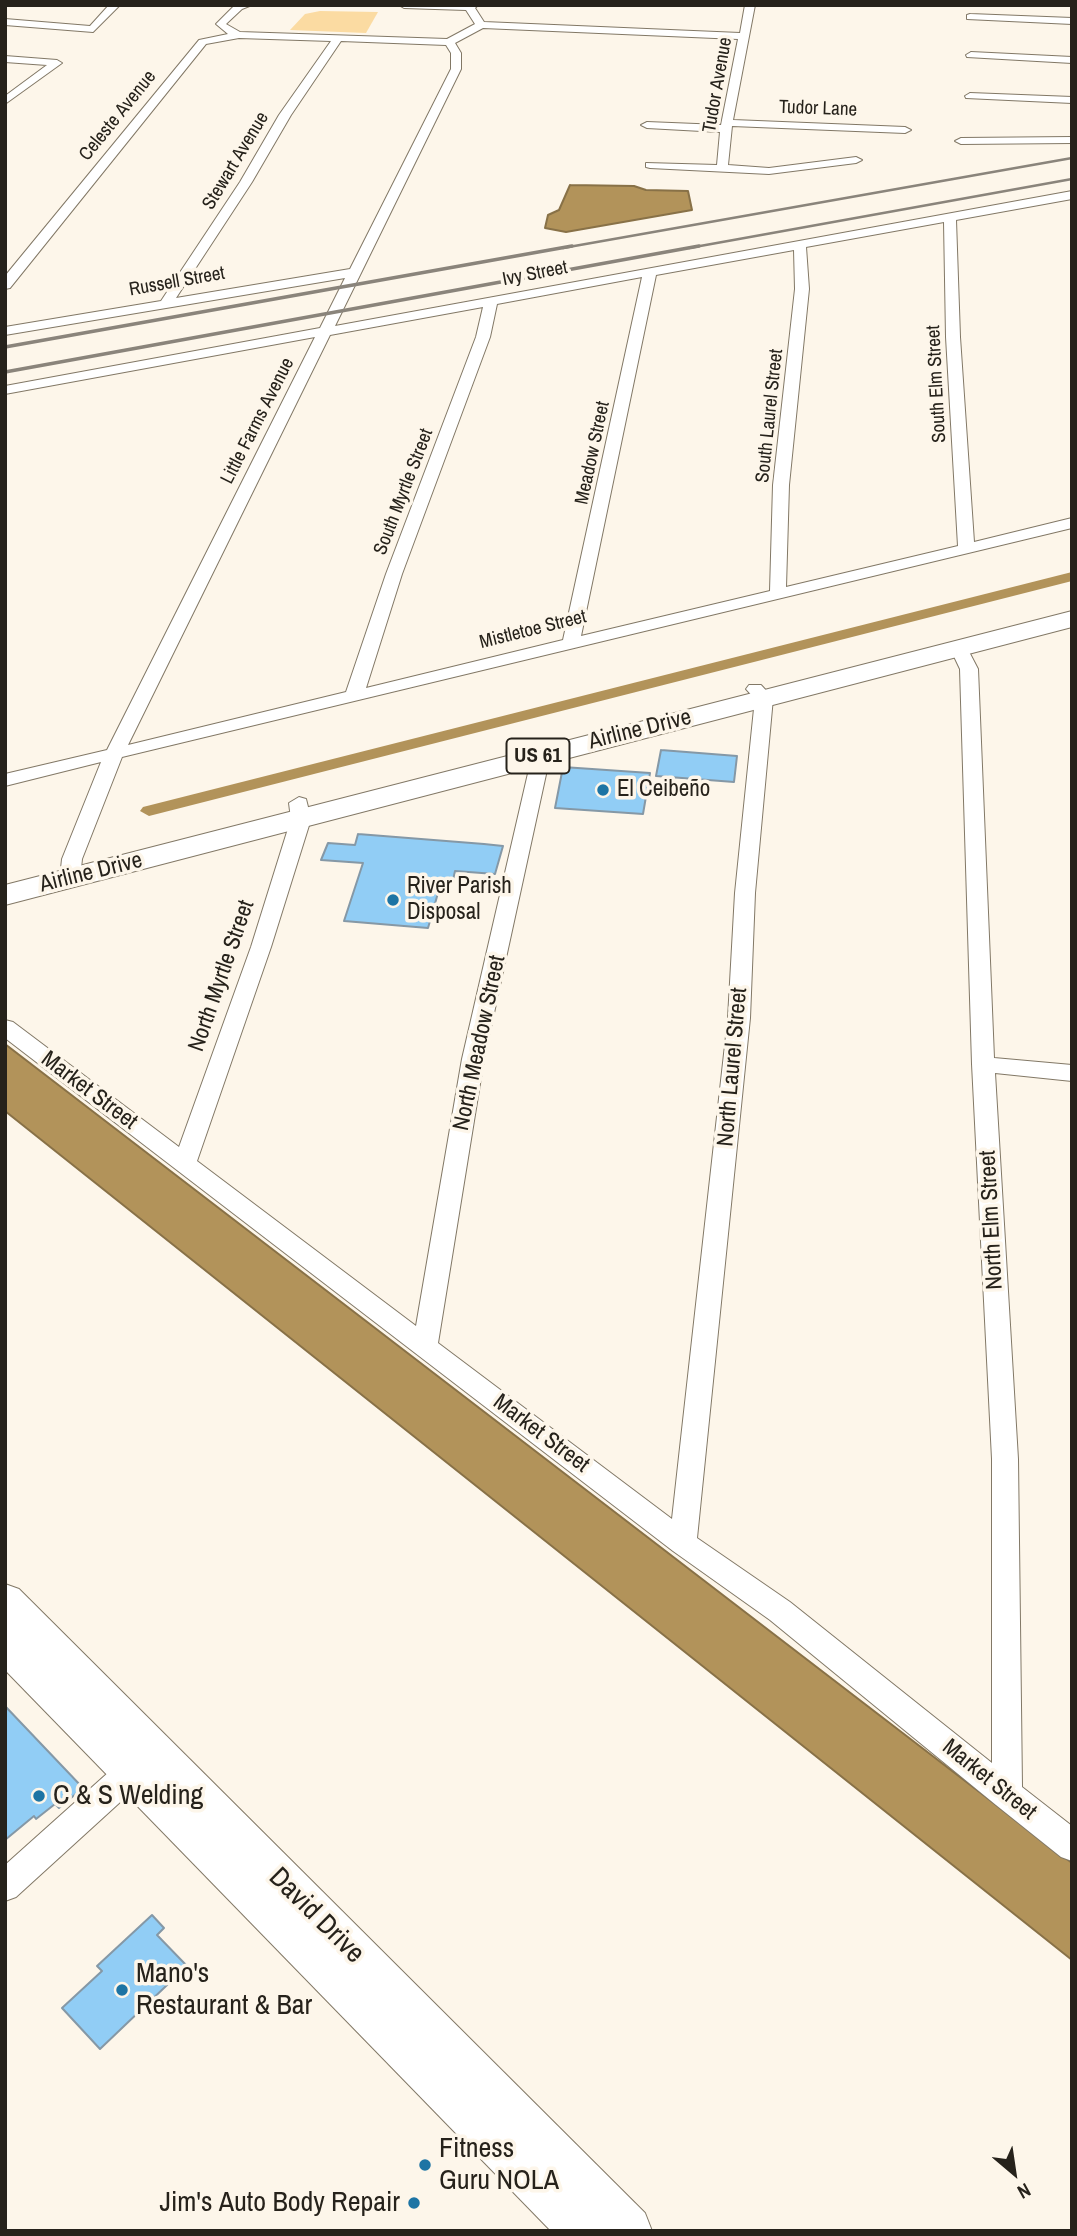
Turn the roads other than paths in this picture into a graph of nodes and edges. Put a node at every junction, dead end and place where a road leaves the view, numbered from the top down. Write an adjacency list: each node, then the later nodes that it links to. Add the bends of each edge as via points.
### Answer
1 (115, 5): 9 (street, via 93,29)
2 (247, 5): 12 (street, via 221,23)
3 (404, 5): 6 (street)
4 (750, 5): 13 (street, Tudor Avenue)
5 (1061, 5): 8 (street)
6 (471, 6): 10 (street)
7 (970, 17): 8 (street)
8 (1068, 21): 11 (street)
9 (5, 22)
10 (481, 25): 13 (street); 15 (street)
11 (1066, 34)
12 (239, 35): 14 (street, Celeste Avenue); 36 (street, Celeste Avenue, via 203,42 190,55)
13 (744, 36): 24 (street, Tudor Avenue)
14 (338, 38): 15 (street, Celeste Avenue); 38 (street, Stewart Avenue)
15 (449, 42): 34 (street, Little Farms Avenue, via 456,53 456,69)
16 (1069, 47): 19 (street)
17 (971, 55): 19 (street)
18 (5, 59): 22 (street, via 57,64)
19 (1072, 60)
20 (970, 96): 21 (street)
21 (1072, 100)
22 (5, 101)
23 (646, 125): 24 (street, Tudor Lane)
24 (727, 126): 25 (street, Tudor Lane); 30 (street, Tudor Avenue)
25 (905, 130)
26 (1072, 140): 27 (street)
27 (961, 141)
28 (856, 160): 30 (street, via 799,169)
29 (650, 165): 30 (street)
30 (722, 170)
31 (1072, 195): 32 (street, Ivy Street)
32 (950, 218): 33 (street, Ivy Street); 43 (street, South Elm Street)
33 (800, 245): 35 (street, Ivy Street); 44 (street, South Laurel Street, via 802,289 781,485)
34 (356, 272): 38 (street, Russell Street); 40 (street, Little Farms Avenue)
35 (650, 272): 37 (street, Ivy Street); 47 (street, Meadow Street)
36 (5, 285)
37 (491, 302): 40 (street, Ivy Street); 50 (street, South Myrtle Street, via 483,337 394,573)
38 (166, 303): 39 (street, Russell Street)
39 (5, 331)
40 (326, 333): 41 (street, Ivy Street); 52 (street, Little Farms Avenue)
41 (5, 390)
42 (1072, 523): 43 (street, Mistletoe Street)
43 (966, 548): 44 (street, Mistletoe Street)
44 (778, 592): 47 (street, Mistletoe Street)
45 (1072, 608): 49 (highway, Airline Drive / US 61)
46 (1072, 619): 48 (highway, Airline Drive / US 61)
47 (570, 642): 50 (street, Mistletoe Street)
48 (959, 648): 49 (highway, Airline Drive / US 61); 59 (street, North Elm Street, via 969,668)
49 (759, 694): 51 (highway, Airline Drive / US 61); 63 (street, North Laurel Street, via 739,1018)
50 (354, 696): 52 (street, Mistletoe Street)
51 (537, 750): 54 (highway, Airline Drive / US 61); 62 (street, North Meadow Street, via 473,1059)
52 (114, 754): 53 (street, Mistletoe Street); 55 (street, Little Farms Avenue)
53 (5, 780)
54 (300, 811): 55 (highway, Airline Drive / US 61); 61 (street, North Myrtle Street, via 261,947)
55 (71, 868): 56 (highway, Airline Drive / US 61); 57 (highway, Airline Drive / US 61)
56 (5, 876)
57 (5, 895)
58 (5, 1027): 61 (street, Market Street)
59 (983, 1064): 60 (street); 67 (street, North Elm Street, via 1005,1459)
60 (1072, 1073)
61 (185, 1163): 62 (street, Market Street)
62 (425, 1346): 63 (street, Market Street)
63 (683, 1543): 67 (street, Market Street, via 780,1611)
64 (5, 1601): 66 (main road, David Drive)
65 (5, 1643): 66 (main road, David Drive)
66 (143, 1760): 69 (street); 70 (main road, David Drive); 71 (main road, David Drive)
67 (1007, 1795): 68 (street, Market Street)
68 (1072, 1846)
69 (5, 1886)
70 (586, 2231)
71 (627, 2231)

